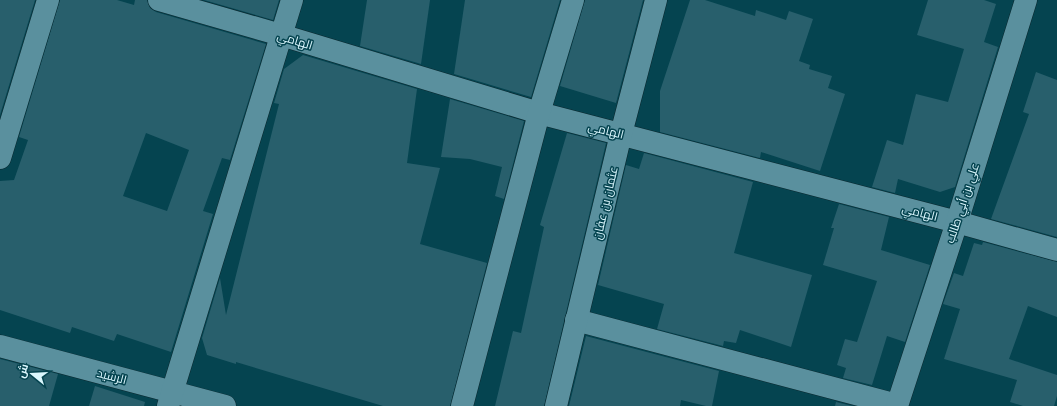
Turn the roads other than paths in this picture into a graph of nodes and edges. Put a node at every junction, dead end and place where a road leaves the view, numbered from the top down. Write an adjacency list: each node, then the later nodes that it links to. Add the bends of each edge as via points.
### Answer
1 (48, 0): 10 (street)
2 (159, 0): 7 (street, الهامي)
3 (292, 0): 7 (street)
4 (573, 0): 8 (street)
5 (656, 0): 9 (street, عثمان بن عفان)
6 (1026, 0): 11 (street, علي بن أبي طالب)
7 (281, 35): 8 (street, الهامي); 15 (street)
8 (539, 113): 9 (street, الهامي); 17 (street)
9 (621, 134): 11 (street, الهامي); 13 (street, عثمان بن عفان)
10 (0, 158)
11 (957, 222): 12 (street, الهامي); 19 (street, علي بن أبي طالب)
12 (1057, 250)
13 (576, 320): 18 (street, عثمان بن عفان); 19 (street)
14 (0, 346): 15 (street, الرشيد)
15 (170, 399): 16 (street, الرشيد)
16 (225, 406)
17 (462, 406)
18 (556, 406)
19 (897, 406)

